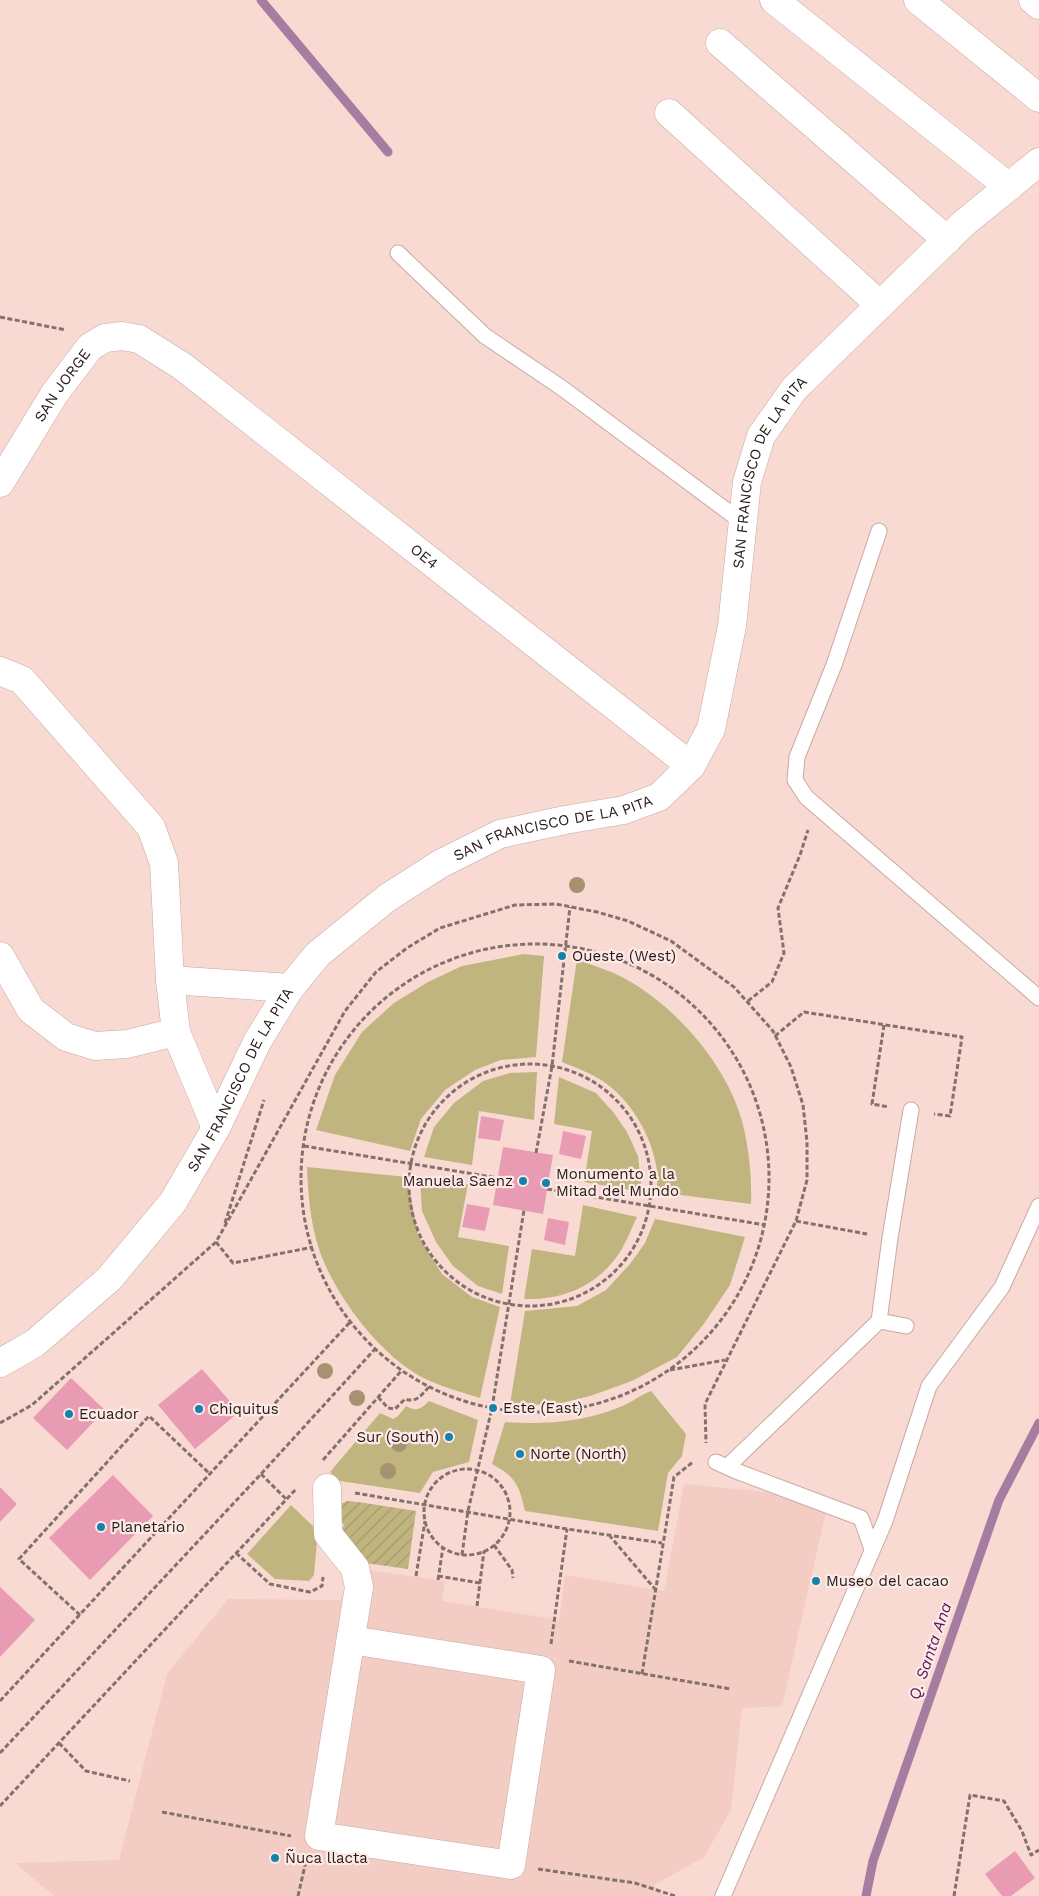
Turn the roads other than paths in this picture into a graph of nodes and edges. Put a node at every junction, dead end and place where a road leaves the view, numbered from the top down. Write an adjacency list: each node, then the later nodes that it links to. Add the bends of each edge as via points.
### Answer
1 (774, 0): 9 (street)
2 (918, 0): 6 (street)
3 (1032, 0): 4 (street)
4 (1039, 5)
5 (720, 43): 10 (street)
6 (1039, 98)
7 (669, 113): 12 (street)
8 (1039, 162): 9 (street, SAN FRANCISCO DE LA PITA)
9 (1009, 187): 10 (street, SAN FRANCISCO DE LA PITA)
10 (947, 240): 12 (street, SAN FRANCISCO DE LA PITA)
11 (398, 253): 15 (lane, via 485,336 562,388)
12 (880, 305): 15 (street, SAN FRANCISCO DE LA PITA, via 794,390 762,436 746,482)
13 (154, 348): 14 (street, SAN JORGE, via 139,339 122,336 105,338 90,347 55,393); 18 (street, OE4, via 182,366)
14 (0, 483)
15 (742, 522): 18 (street, SAN FRANCISCO DE LA PITA, via 732,626 711,729)
16 (879, 531): 22 (lane, via 834,665 798,757 795,780 806,797)
17 (0, 671): 20 (street, via 22,680 151,827 164,863)
18 (691, 766): 21 (street, SAN FRANCISCO DE LA PITA, via 659,797 624,810 500,834 440,864 387,898 325,948)
19 (0, 956): 23 (street, via 31,1010 66,1037 103,1046 127,1044)
20 (170, 980): 21 (street); 23 (street)
21 (290, 988): 25 (street, SAN FRANCISCO DE LA PITA, via 257,1042)
22 (1039, 998)
23 (176, 1032): 25 (street)
24 (911, 1110): 27 (lane)
25 (216, 1128): 29 (street, SAN FRANCISCO DE LA PITA, via 173,1202 109,1279 35,1343)
26 (1039, 1206): 31 (lane, via 1002,1287 929,1386)
27 (879, 1321): 28 (lane); 31 (lane, via 717,1459 861,1518)
28 (906, 1326)
29 (0, 1363)
30 (318, 1482): 32 (street, via 328,1534 355,1568 359,1587)
31 (872, 1549): 33 (lane)
32 (350, 1640): 32 (street, via 545,1664 511,1865 319,1836)
33 (723, 1896)

